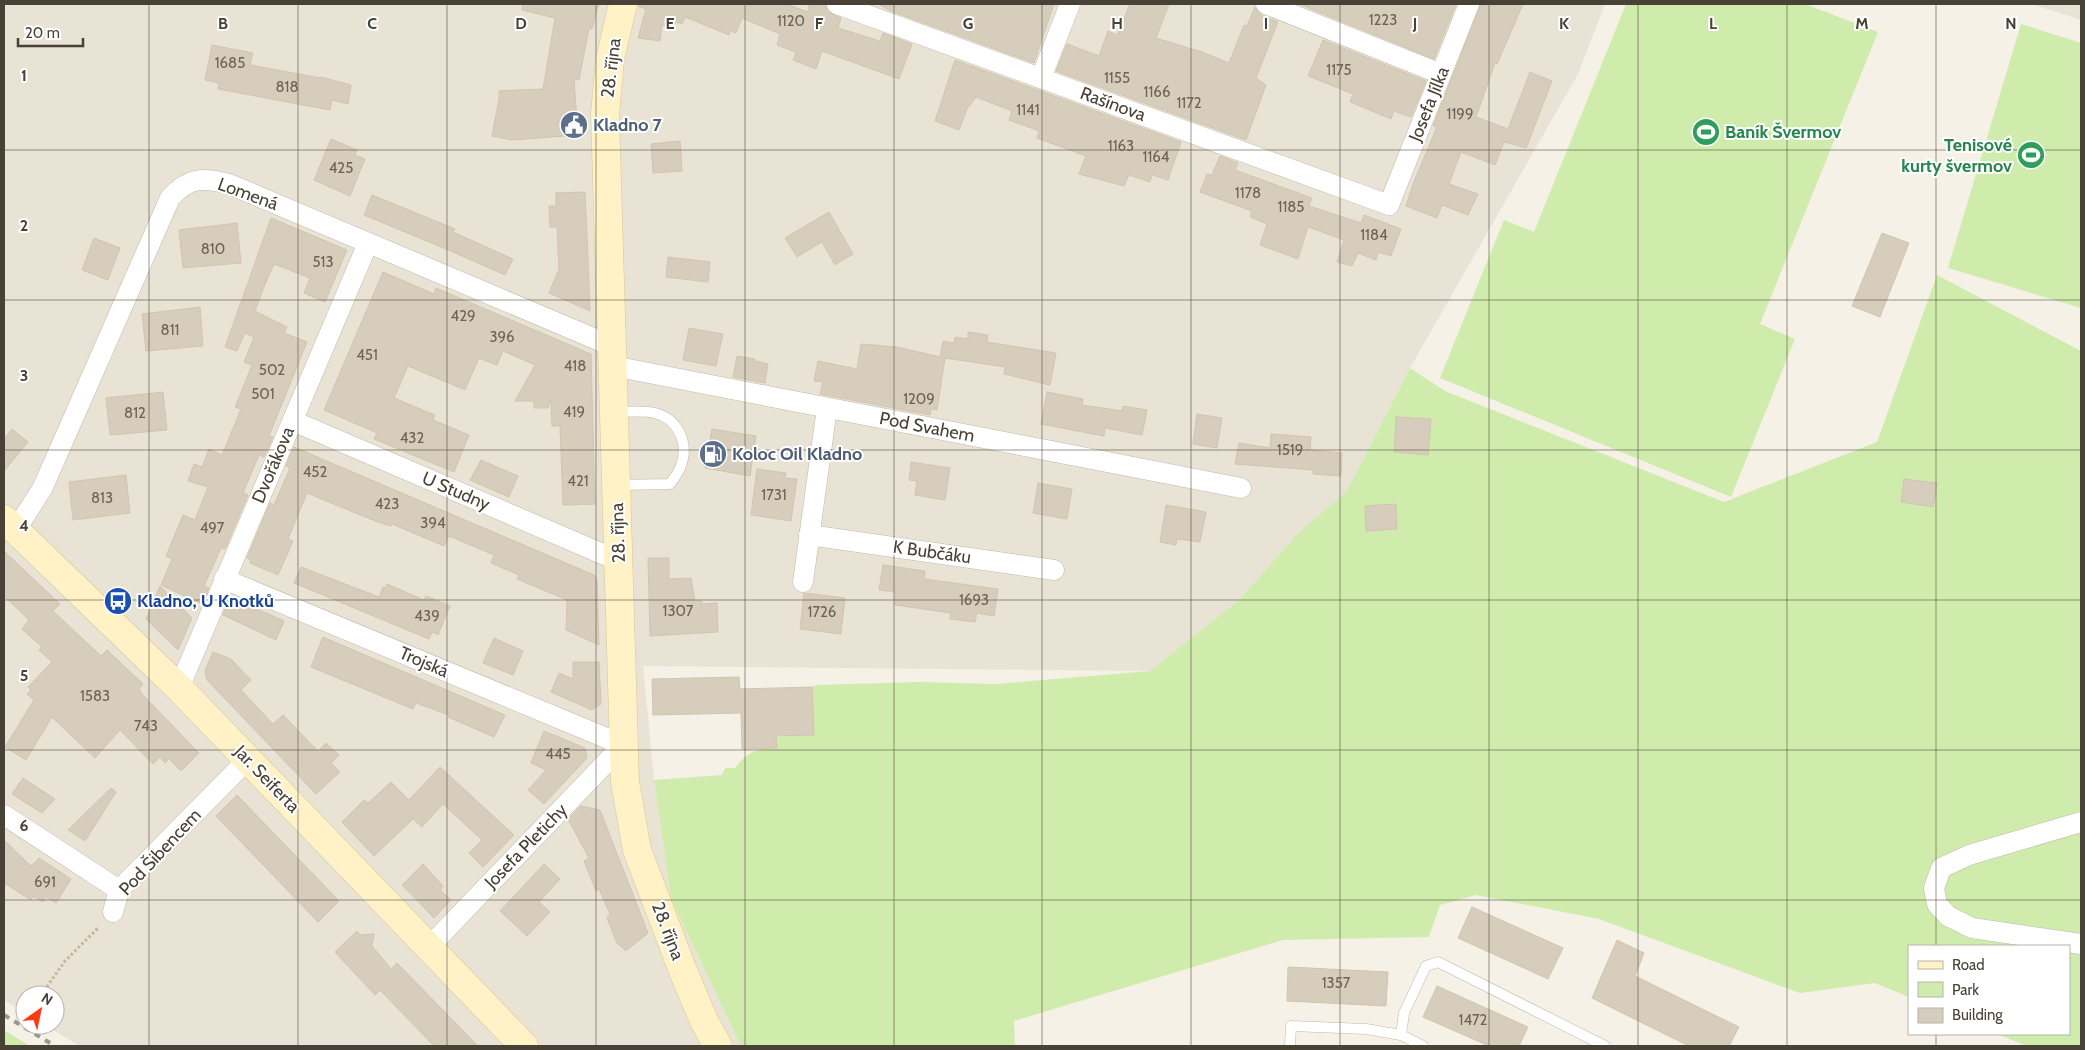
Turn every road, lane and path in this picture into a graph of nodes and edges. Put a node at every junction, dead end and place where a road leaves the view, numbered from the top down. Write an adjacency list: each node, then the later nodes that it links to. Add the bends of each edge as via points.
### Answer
1 (623, 4): 10 (main road, 28. října, via 610,59 605,114)
2 (837, 4): 7 (street, Rašínova)
3 (1070, 4): 7 (street)
4 (1266, 4): 6 (street)
5 (1469, 4): 6 (street, Josefa Jílka)
6 (1441, 74): 8 (street, Josefa Jílka)
7 (1041, 78): 8 (street, Rašínova)
8 (1389, 205)
9 (368, 243): 10 (street, Lomená); 13 (street, Dvořákova); 16 (street, Lomená, via 230,184 197,179 180,187 170,198 43,486)
10 (612, 356): 11 (street, Pod Svahem); 12 (main road, 28. října)
11 (828, 408): 15 (street, Pod Svahem); 17 (street)
12 (614, 412): 14 (main road, 28. října); 14 (lane, via 653,412 670,419 681,434 684,449 681,467 670,484)
13 (293, 421): 18 (street, U Studny); 20 (street, Dvořákova)
14 (617, 486): 18 (main road, 28. října)
15 (1241, 488)
16 (10, 524): 22 (main road, Jar. Seiferta)
17 (809, 535): 19 (street, K Bubčáku); 21 (street)
18 (619, 561): 23 (main road, 28. října)
19 (1054, 570)
20 (224, 579): 22 (street, Dvořákova); 23 (street, Trojská)
21 (803, 582)
22 (179, 688): 24 (main road, Jar. Seiferta)
23 (623, 745): 30 (street, Josefa Pletichy); 34 (main road, 28. října, via 625,782 637,850 683,971)
24 (248, 759): 27 (street, Pod Šibencem); 30 (main road, Jar. Seiferta)
25 (4, 815): 27 (street)
26 (2081, 822): 29 (street, via 1969,855 1941,868 1934,888 1937,904 1948,916 1972,928)
27 (119, 890): 28 (street, Pod Šibencem)
28 (113, 912): 31 (path, Pod Šibencem, via 66,961)
29 (2081, 944)
30 (429, 947): 33 (main road, Jar. Seiferta)
31 (48, 985)
32 (1401, 1035): 35 (lane, via 1366,1029 1291,1026); 36 (lane); 37 (lane, via 1404,1013 1426,966 1438,962)
33 (524, 1046)
34 (718, 1046)
35 (1290, 1046)
36 (1423, 1046)
37 (1606, 1046)

